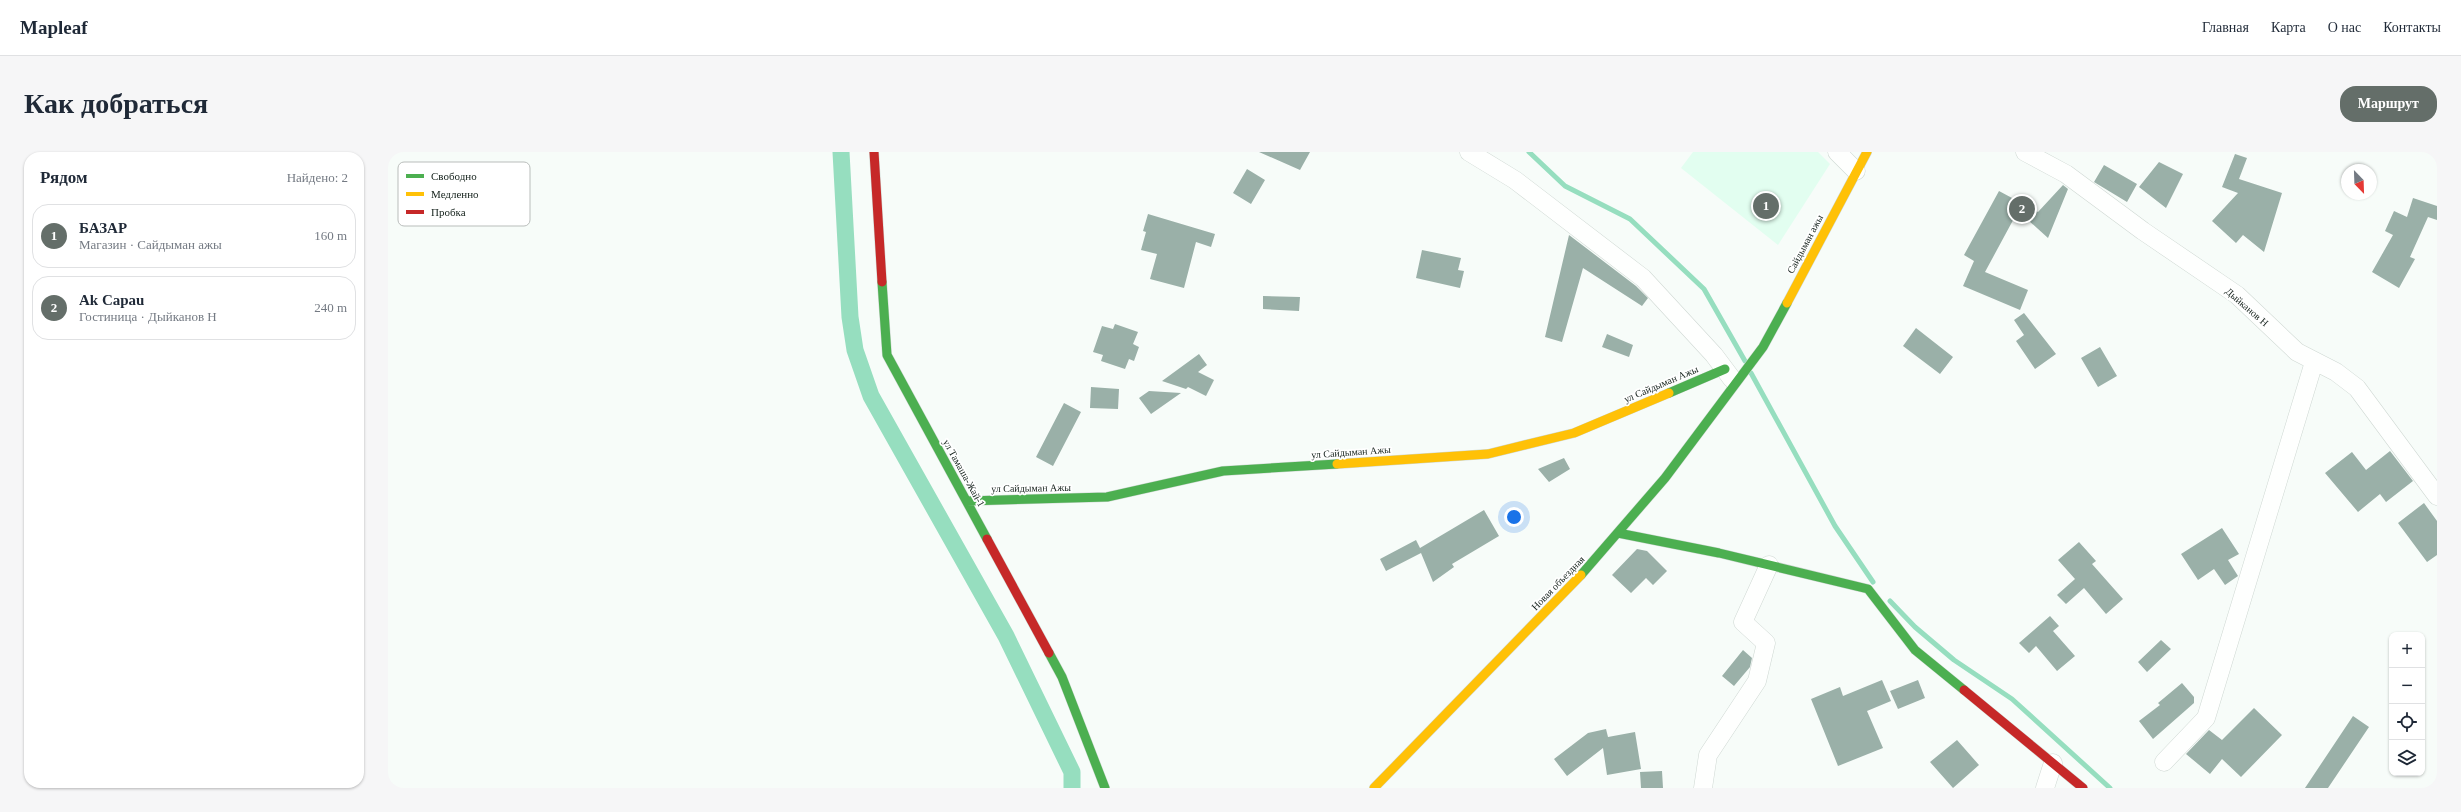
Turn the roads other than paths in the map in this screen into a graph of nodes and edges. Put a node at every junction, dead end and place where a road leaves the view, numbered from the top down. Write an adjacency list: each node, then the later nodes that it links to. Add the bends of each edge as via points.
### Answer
1 (874, 152): 10 (street, ул Тамаша-Жай-1, via 887,355)
2 (1469, 152): 8 (street, via 1515,180 1643,278)
3 (1837, 152): 6 (street)
4 (1867, 152): 6 (street, Сайдыман ажы)
5 (2025, 152): 7 (street, Дыйканов Н, via 2066,174 2143,231 2237,295 2298,352)
6 (1856, 171): 8 (street, Сайдыман ажы, via 1763,347)
7 (2314, 362): 9 (street, Дыйканов Н, via 2336,372 2357,388); 13 (street, via 2206,718)
8 (1733, 376): 10 (street, ул Сайдыман Ажы, via 1574,433 1488,454 1223,471 1107,497); 11 (street, Новая объездная, via 1665,478)
9 (2437, 496)
10 (967, 500): 15 (street, ул Тамаша-Жай-1, via 1062,677)
11 (1618, 533): 12 (street); 16 (street, Новая объездная, via 1587,569)
12 (1769, 565): 14 (street, via 1868,589 1915,650); 17 (street, via 1743,622 1766,643 1757,681 1708,755)
13 (2164, 762)
14 (2053, 763): 18 (street); 19 (street)
15 (1105, 788)
16 (1374, 788)
17 (1703, 788)
18 (2045, 788)
19 (2083, 788)

